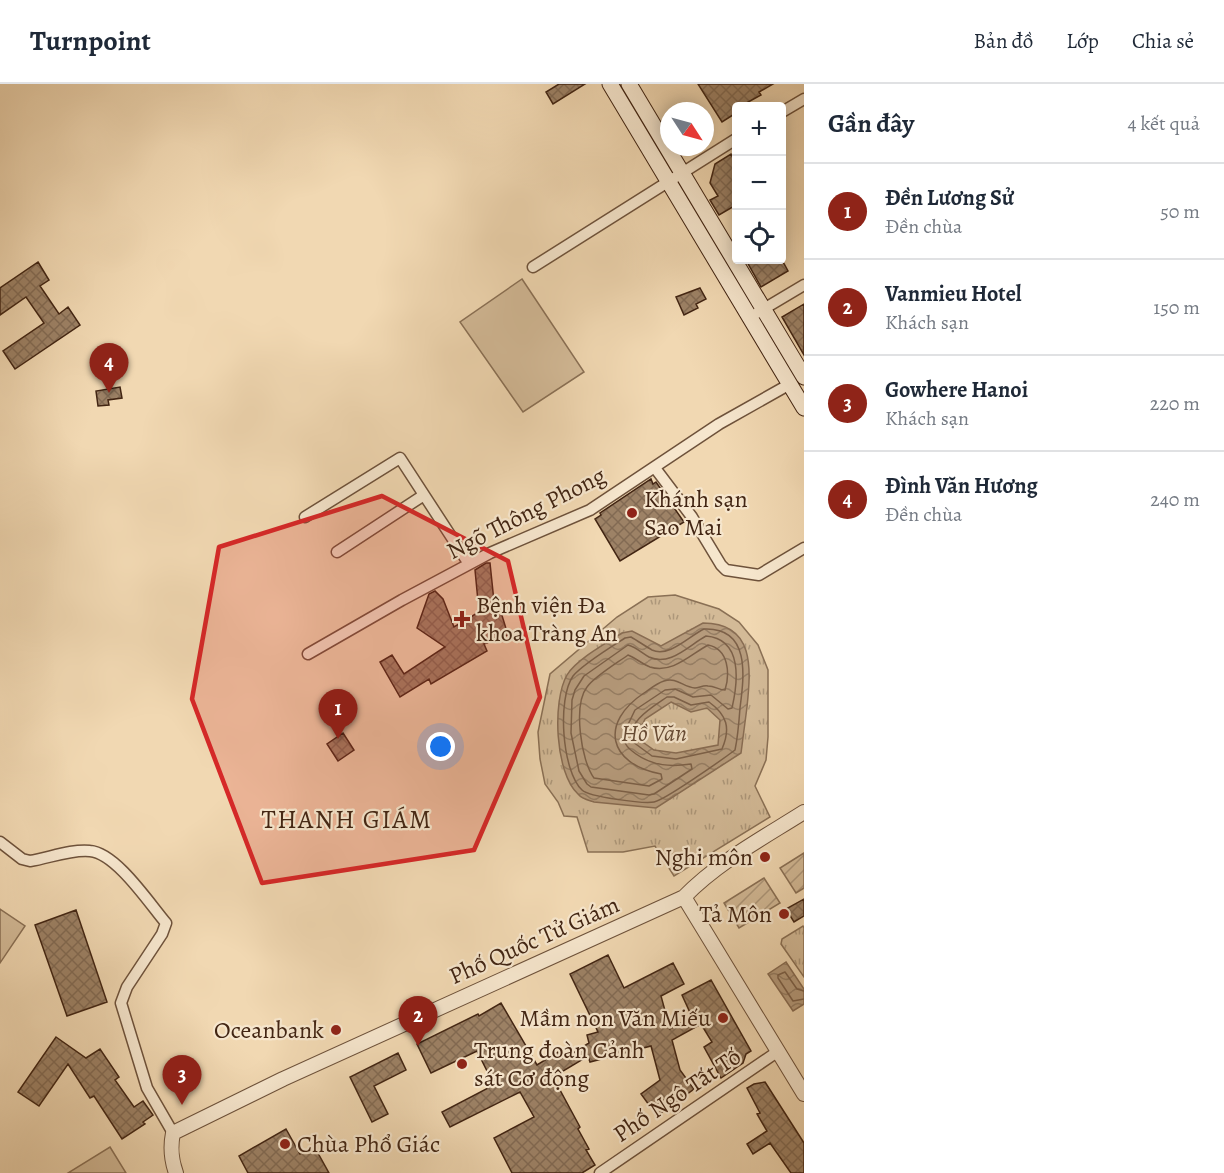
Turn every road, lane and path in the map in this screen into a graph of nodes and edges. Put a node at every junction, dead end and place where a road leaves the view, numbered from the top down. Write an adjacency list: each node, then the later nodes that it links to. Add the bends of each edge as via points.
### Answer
1 (610, 84): 7 (main road)
2 (629, 84): 6 (main road)
3 (804, 99): 4 (street)
4 (786, 110)
5 (732, 141): 6 (street)
6 (682, 172): 7 (street); 10 (main road)
7 (668, 181): 8 (street); 11 (main road)
8 (533, 267)
9 (804, 285): 10 (street)
10 (763, 309): 11 (street); 12 (main road)
11 (750, 318): 13 (main road)
12 (804, 377)
13 (790, 384): 14 (main road); 15 (street, Ngõ Thông Phong, via 719,424)
14 (804, 408)
15 (655, 468): 18 (street, via 726,570 759,575); 20 (street, Ngõ Thông Phong, via 590,510)
16 (424, 495): 17 (street, via 400,458); 19 (street); 20 (street)
17 (305, 517)
18 (804, 548)
19 (337, 552)
20 (469, 564): 21 (street, Ngõ Thông Phong)
21 (308, 654)
22 (804, 812): 24 (street, Phố Quốc Tử Giám, via 700,880)
23 (0, 842): 27 (street, via 30,861 82,851 104,856 123,872 166,923 121,1003 147,1088)
24 (684, 897): 25 (street); 27 (street, Phố Quốc Tử Giám)
25 (777, 1052): 26 (street); 29 (street, Phố Ngô Tất Tố)
26 (804, 1094)
27 (173, 1133): 28 (street, via 171,1160)
28 (176, 1173)
29 (600, 1173)

